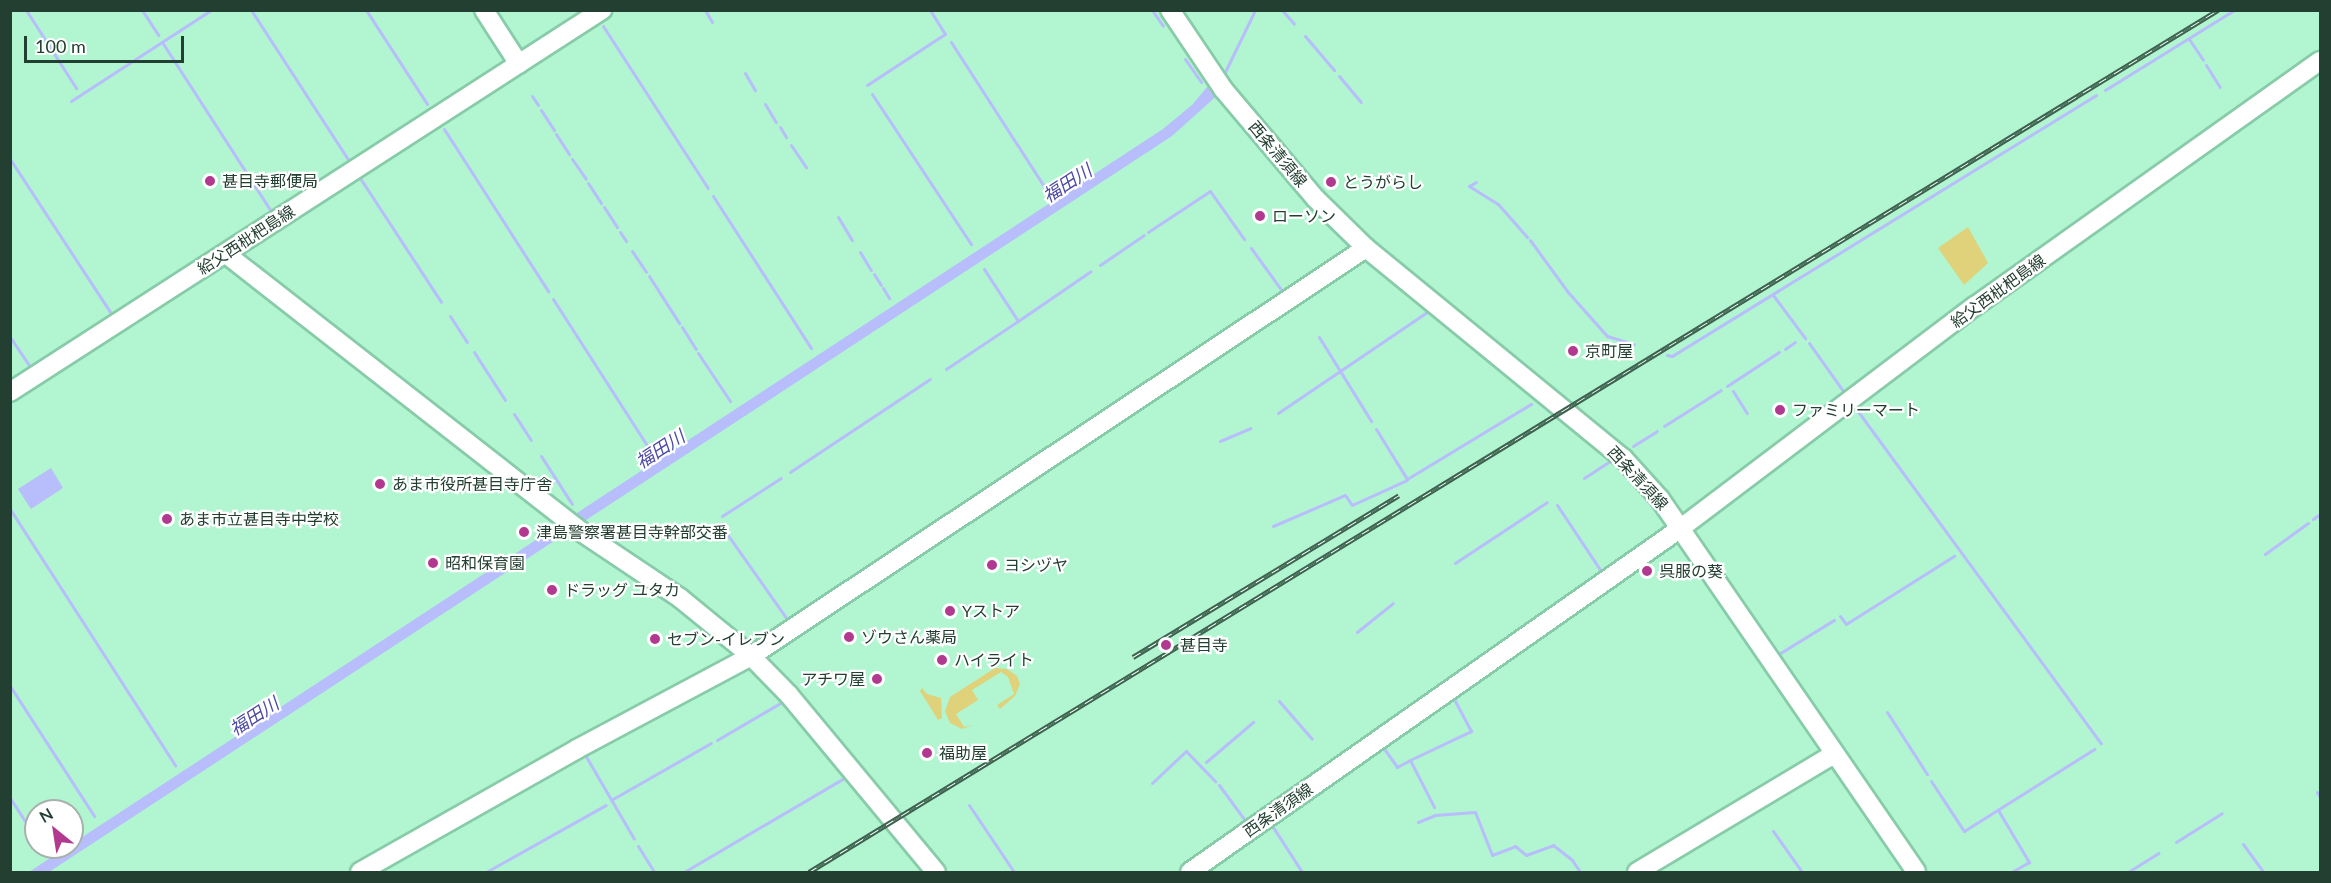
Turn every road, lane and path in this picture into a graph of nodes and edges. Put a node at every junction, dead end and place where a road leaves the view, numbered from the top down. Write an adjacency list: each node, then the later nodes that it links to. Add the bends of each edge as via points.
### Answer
1 (484, 10): 5 (main road)
2 (602, 10): 5 (main road, 給父西枇杷島線)
3 (1170, 10): 6 (main road, 西条清須線, via 1219,84 1315,198)
4 (2320, 61): 9 (main road, 給父西枇杷島線, via 1975,306)
5 (519, 64): 7 (main road, 給父西枇杷島線)
6 (1366, 248): 9 (main road, 西条清須線, via 1623,458); 10 (main road)
7 (226, 254): 8 (main road, 給父西枇杷島線); 10 (main road, via 573,526 680,598)
8 (10, 392)
9 (1681, 528): 11 (main road); 14 (main road, 西条清須線)
10 (751, 656): 12 (main road, via 577,749); 13 (main road, via 789,695)
11 (1834, 754): 15 (main road); 16 (main road)
12 (360, 873)
13 (936, 873)
14 (1190, 873)
15 (1637, 873)
16 (1916, 873)

